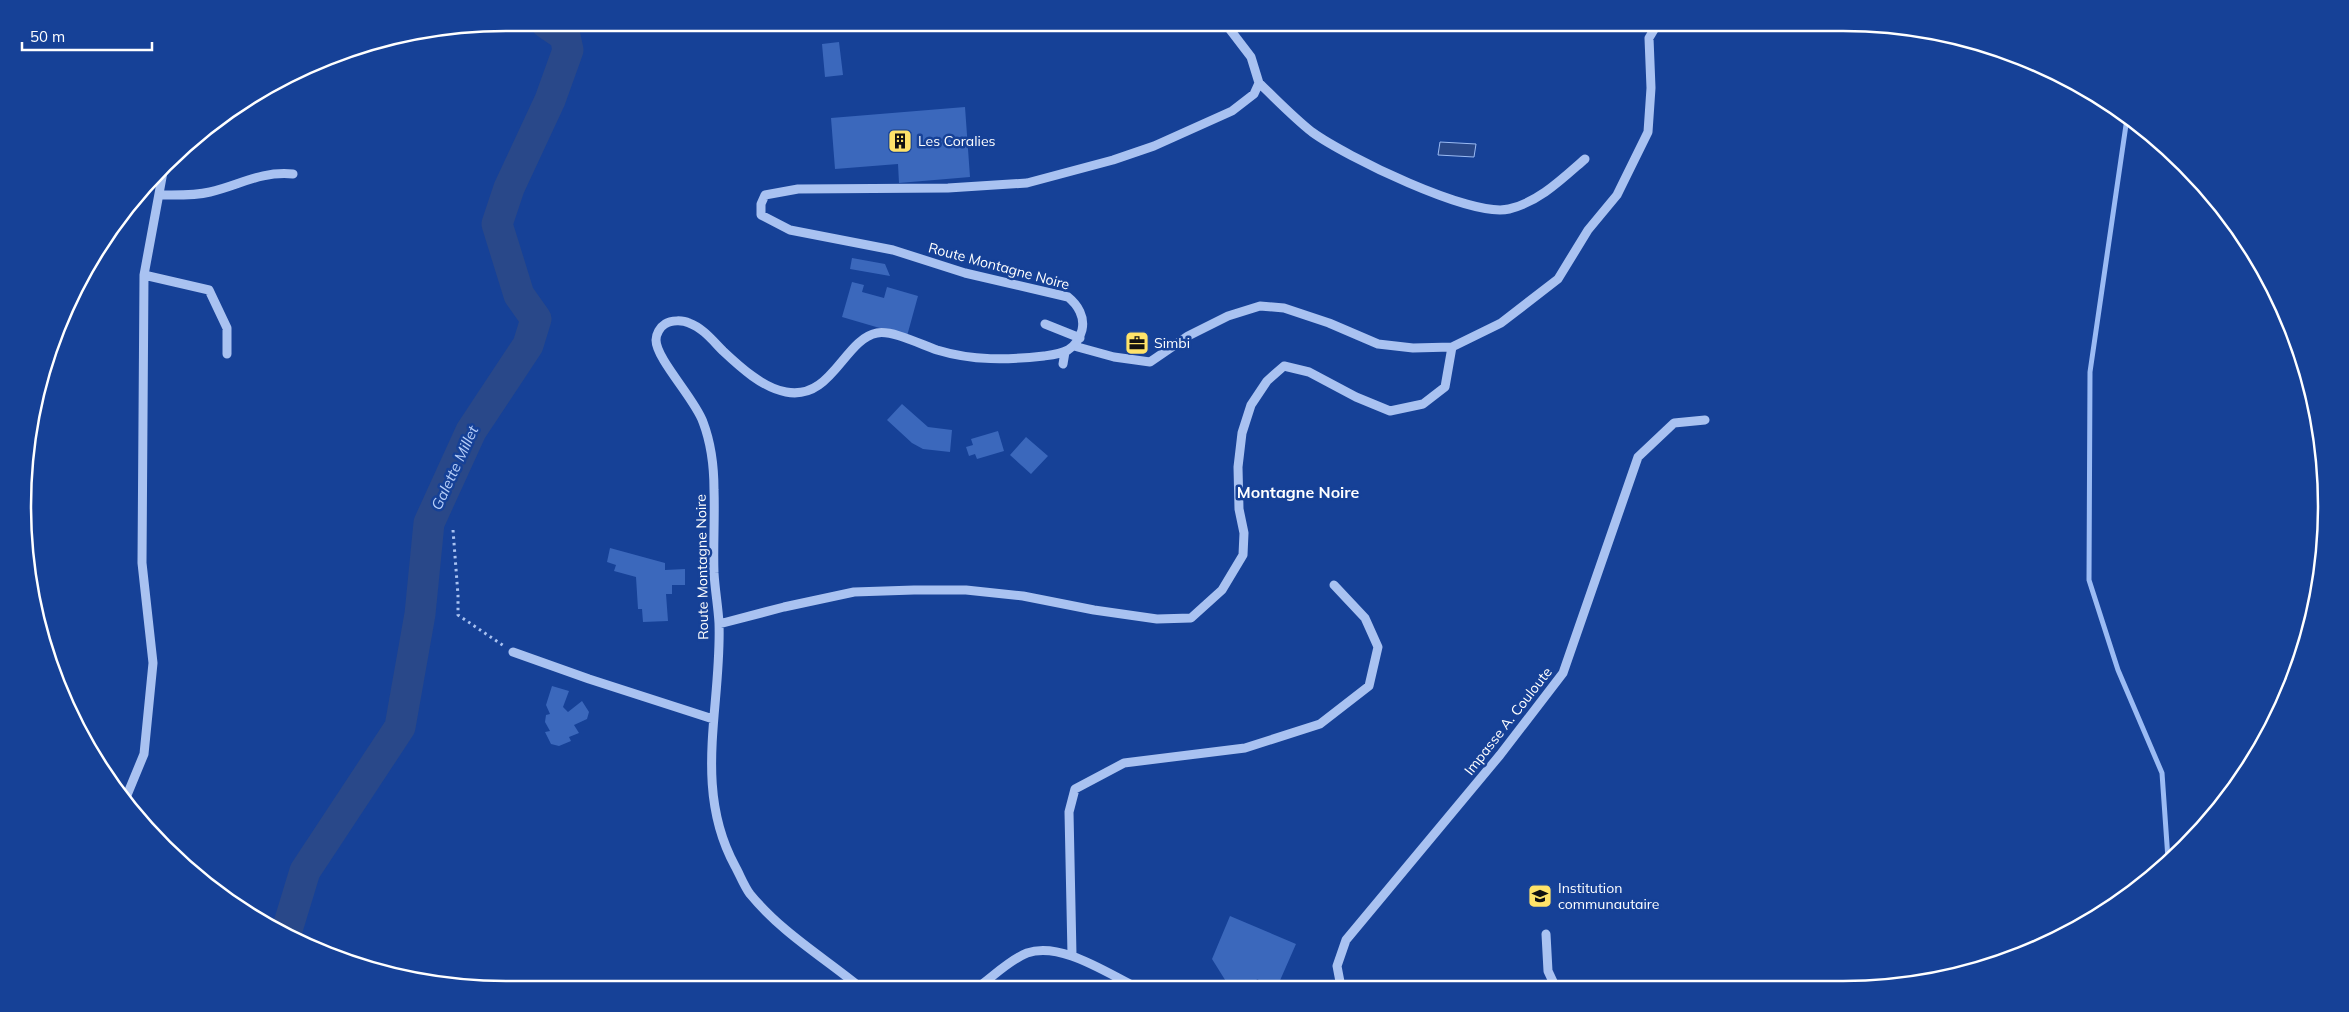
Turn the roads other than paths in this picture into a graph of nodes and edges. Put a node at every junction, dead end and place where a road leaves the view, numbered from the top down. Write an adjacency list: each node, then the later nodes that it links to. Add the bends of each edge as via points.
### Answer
1 (1232, 31): 3 (street, via 1251,57)
2 (1652, 31): 12 (street, via 1648,38 1651,88 1648,132 1617,195 1588,230 1558,279 1501,323)
3 (1259, 83): 4 (street, via 1313,132 1398,180 1486,210 1509,209 1545,193); 10 (street, Route Montagne Noire, via 1244,104 1209,122 1113,160 1027,183 948,188 798,189 765,195 761,204 760,215 790,230 893,250 965,273 1068,297 1080,310 1083,325)
4 (1585, 159)
5 (293, 174): 7 (street, via 278,172 257,176 209,192)
6 (162, 179): 7 (street)
7 (159, 194): 8 (street)
8 (144, 275): 14 (street, via 209,290 227,328); 21 (street, via 142,562 153,663 144,754)
9 (1045, 324): 10 (street)
10 (1080, 338): 11 (street, Route Montagne Noire)
11 (1074, 346): 12 (street, via 1114,357 1150,362 1188,336 1228,316 1260,306 1284,308 1378,344 1413,348); 13 (street, Route Montagne Noire)
12 (1452, 347): 18 (street, via 1445,387 1423,404 1390,412 1309,372 1284,366 1267,381 1251,406 1242,432 1238,467 1243,555 1222,590 1191,618 1157,619 1023,596 931,590 854,592)
13 (1065, 352): 15 (street); 18 (street, Route Montagne Noire, via 1020,359 977,359 879,332 862,339 827,378 805,391 789,393 757,379 688,322 669,322 662,326 656,342 702,418 710,443 714,487 714,574)
14 (227, 354)
15 (1063, 364)
16 (1705, 420): 27 (street, Impasse A. Couloute, via 1674,423 1638,458 1563,673 1500,756 1346,940 1337,966)
17 (1334, 584): 23 (street, via 1365,618 1378,647 1369,686 1320,724 1245,748 1124,763 1075,789 1070,812)
18 (719, 624): 20 (street, Route Montagne Noire)
19 (513, 652): 20 (street)
20 (713, 719): 24 (street, Route Montagne Noire, via 710,774 724,847 749,892 780,925)
21 (128, 793)
22 (1546, 934): 28 (street, via 1548,971)
23 (1072, 955): 25 (street, via 1028,952); 26 (street)
24 (851, 981)
25 (986, 981)
26 (1124, 981)
27 (1340, 981)
28 (1553, 981)

